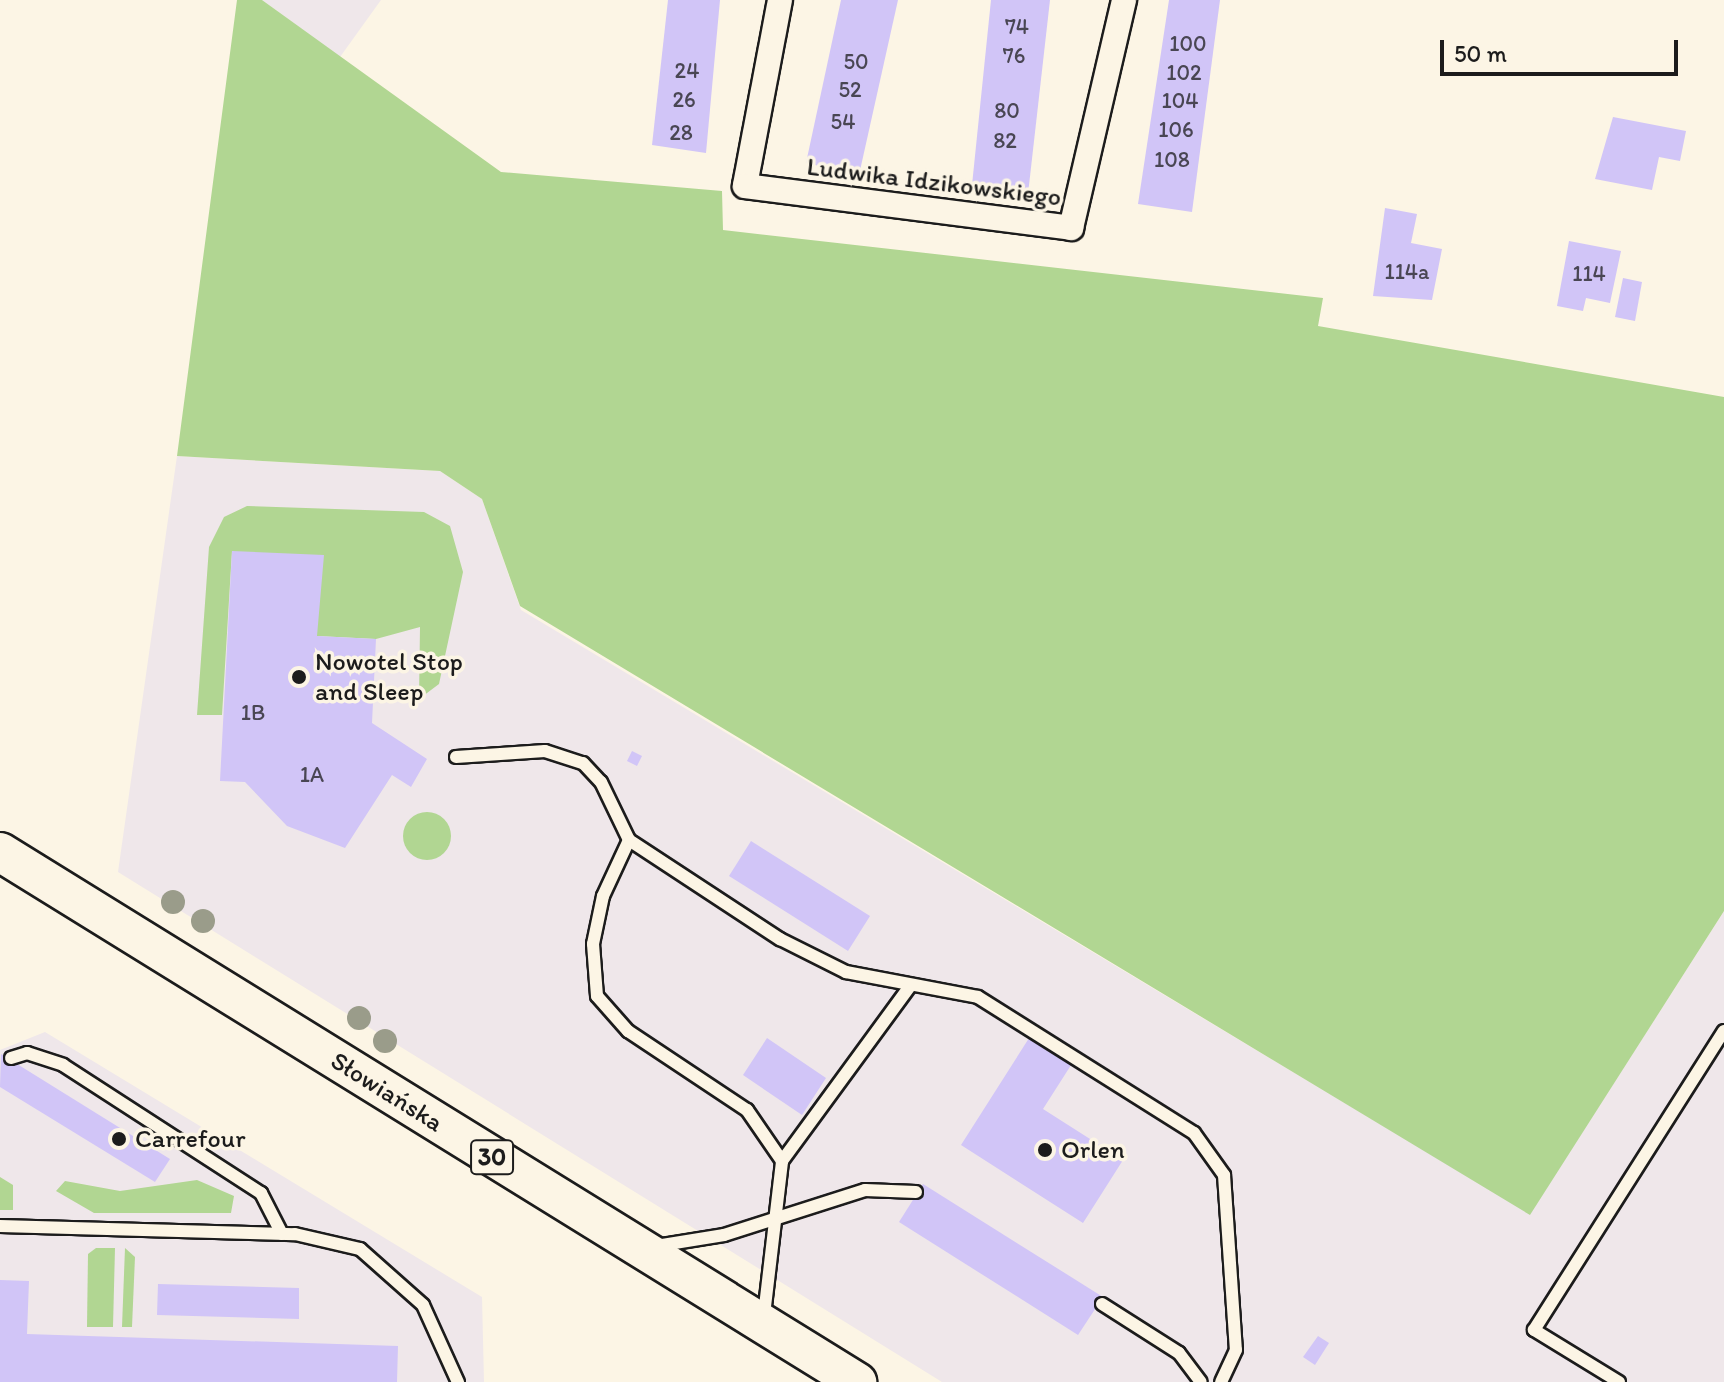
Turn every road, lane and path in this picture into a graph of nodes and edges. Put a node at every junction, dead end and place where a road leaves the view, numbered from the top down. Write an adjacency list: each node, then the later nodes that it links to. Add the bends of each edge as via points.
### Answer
1 (780, 0): 2 (street, Ludwika Idzikowskiego, via 745,186 1071,228)
2 (1124, 0)
3 (456, 757): 4 (lane, via 545,751 583,763 601,782)
4 (629, 840): 6 (lane, via 820,961); 9 (lane, via 603,896 593,944 597,996 628,1031 747,1110)
5 (0, 852): 14 (main road, Słowiańska / 30)
6 (910, 986): 9 (lane); 20 (lane, via 978,997 1194,1133 1224,1175 1236,1350)
7 (1724, 1031): 21 (lane, via 1534,1330)
8 (11, 1058): 13 (lane, via 27,1053 63,1065 261,1193)
9 (782, 1161): 11 (lane)
10 (916, 1192): 11 (lane, via 865,1190)
11 (776, 1220): 14 (lane); 16 (lane, via 762,1281)
12 (0, 1226): 13 (lane)
13 (282, 1234): 17 (lane, via 327,1239 384,1266 423,1305)
14 (641, 1249): 16 (main road, Słowiańska / 30)
15 (1102, 1304): 19 (lane, via 1179,1353)
16 (766, 1326): 18 (main road, Słowiańska / 30)
17 (458, 1382)
18 (857, 1382)
19 (1201, 1382)
20 (1221, 1382)
21 (1619, 1382)

